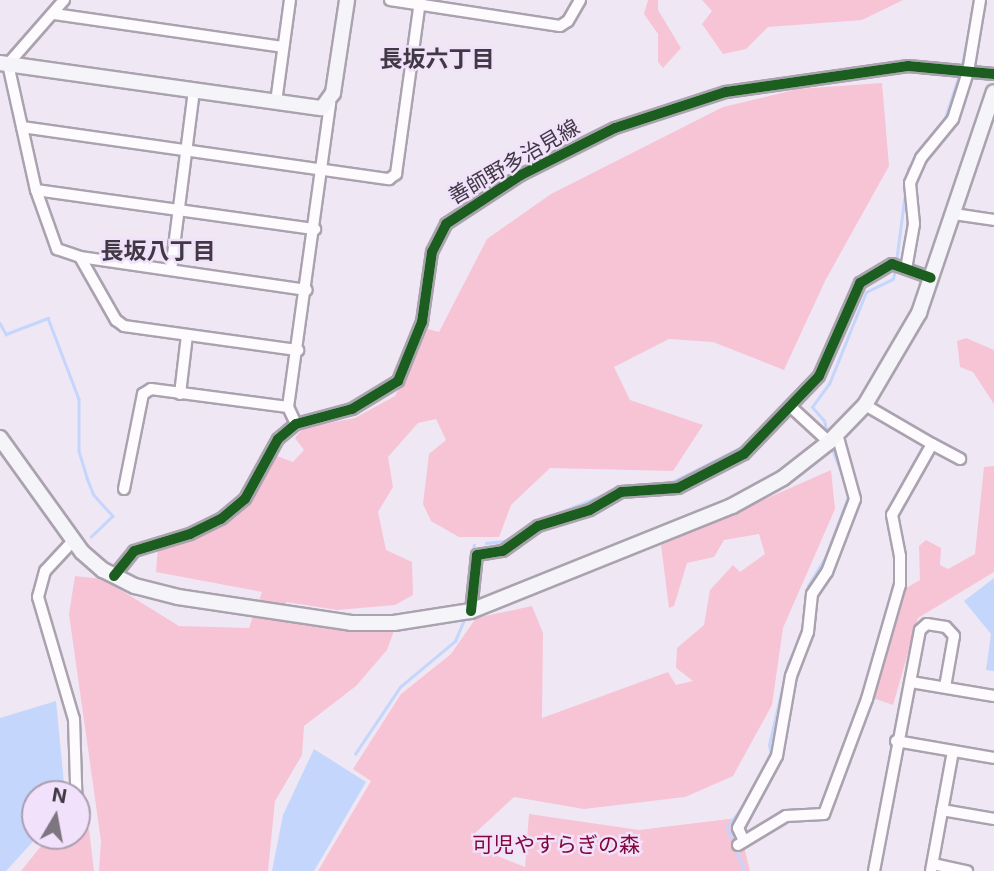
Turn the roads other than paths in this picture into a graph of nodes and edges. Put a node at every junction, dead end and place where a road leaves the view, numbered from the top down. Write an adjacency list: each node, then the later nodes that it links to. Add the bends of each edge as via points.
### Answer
1 (64, 0): 8 (street)
2 (290, 0): 9 (street)
3 (347, 0): 16 (main road)
4 (390, 0): 7 (street)
5 (580, 0): 7 (street, via 560,26)
6 (980, 0): 11 (street)
7 (419, 2): 19 (street, via 396,174 389,179)
8 (54, 13): 9 (street); 10 (street, via 38,24)
9 (283, 47): 15 (street)
10 (4, 63): 13 (main road); 17 (street)
11 (968, 72): 12 (street, 善師野多治見線); 26 (street, via 953,120 921,158 912,177 914,224); 36 (street, 善師野多治見線, via 908,65 726,92 615,128 521,175 446,224 432,252 418,334 398,381 352,409)
12 (994, 75)
13 (194, 90): 15 (main road); 18 (street)
14 (994, 92): 22 (main road)
15 (275, 102): 16 (main road, via 321,108)
16 (330, 103): 19 (street)
17 (22, 127): 18 (street); 20 (street)
18 (187, 149): 19 (street); 21 (street)
19 (323, 167): 24 (street)
20 (36, 190): 21 (street); 25 (street, via 57,249)
21 (178, 208): 24 (street); 27 (street)
22 (954, 214): 23 (street); 28 (main road)
23 (994, 220)
24 (315, 229): 29 (street)
25 (80, 257): 27 (street); 30 (street, via 116,320 124,326)
26 (900, 267): 28 (street); 35 (street, via 860,283 819,376)
27 (171, 270): 29 (street)
28 (931, 278): 33 (main road, via 913,324)
29 (307, 290): 31 (street)
30 (187, 335): 31 (street); 32 (street)
31 (298, 350): 34 (street)
32 (180, 394): 34 (street); 41 (street, via 150,389 144,394)
33 (865, 405): 37 (main road); 39 (street)
34 (288, 407): 36 (street)
35 (791, 407): 37 (street); 44 (street, via 753,448 678,488 621,492 590,510 538,527 503,551 477,555)
36 (296, 424): 43 (street, via 278,439 245,499 221,519 190,534 134,551)
37 (829, 437): 39 (street, via 855,499 827,572 812,594 808,632 791,676 778,756 738,828 741,843 786,816 824,814 867,699 900,585 901,556 892,515); 44 (main road, via 783,478 732,506)
38 (0, 438): 42 (main road)
39 (932, 444): 40 (street)
40 (960, 459)
41 (124, 489)
42 (73, 541): 43 (main road); 51 (street, via 45,571 38,597 74,719)
43 (114, 576): 44 (main road, via 178,597 351,622 394,623)
44 (471, 611)
45 (911, 682): 46 (street); 46 (street, via 920,630 927,624 946,627 954,636); 48 (street)
46 (945, 687): 47 (street)
47 (994, 696)
48 (896, 741): 49 (street); 55 (street)
49 (953, 751): 50 (street); 52 (street)
50 (994, 758)
51 (76, 780)
52 (942, 810): 53 (street); 54 (street)
53 (994, 819)
54 (932, 868): 56 (street)
55 (874, 871)
56 (967, 871)

